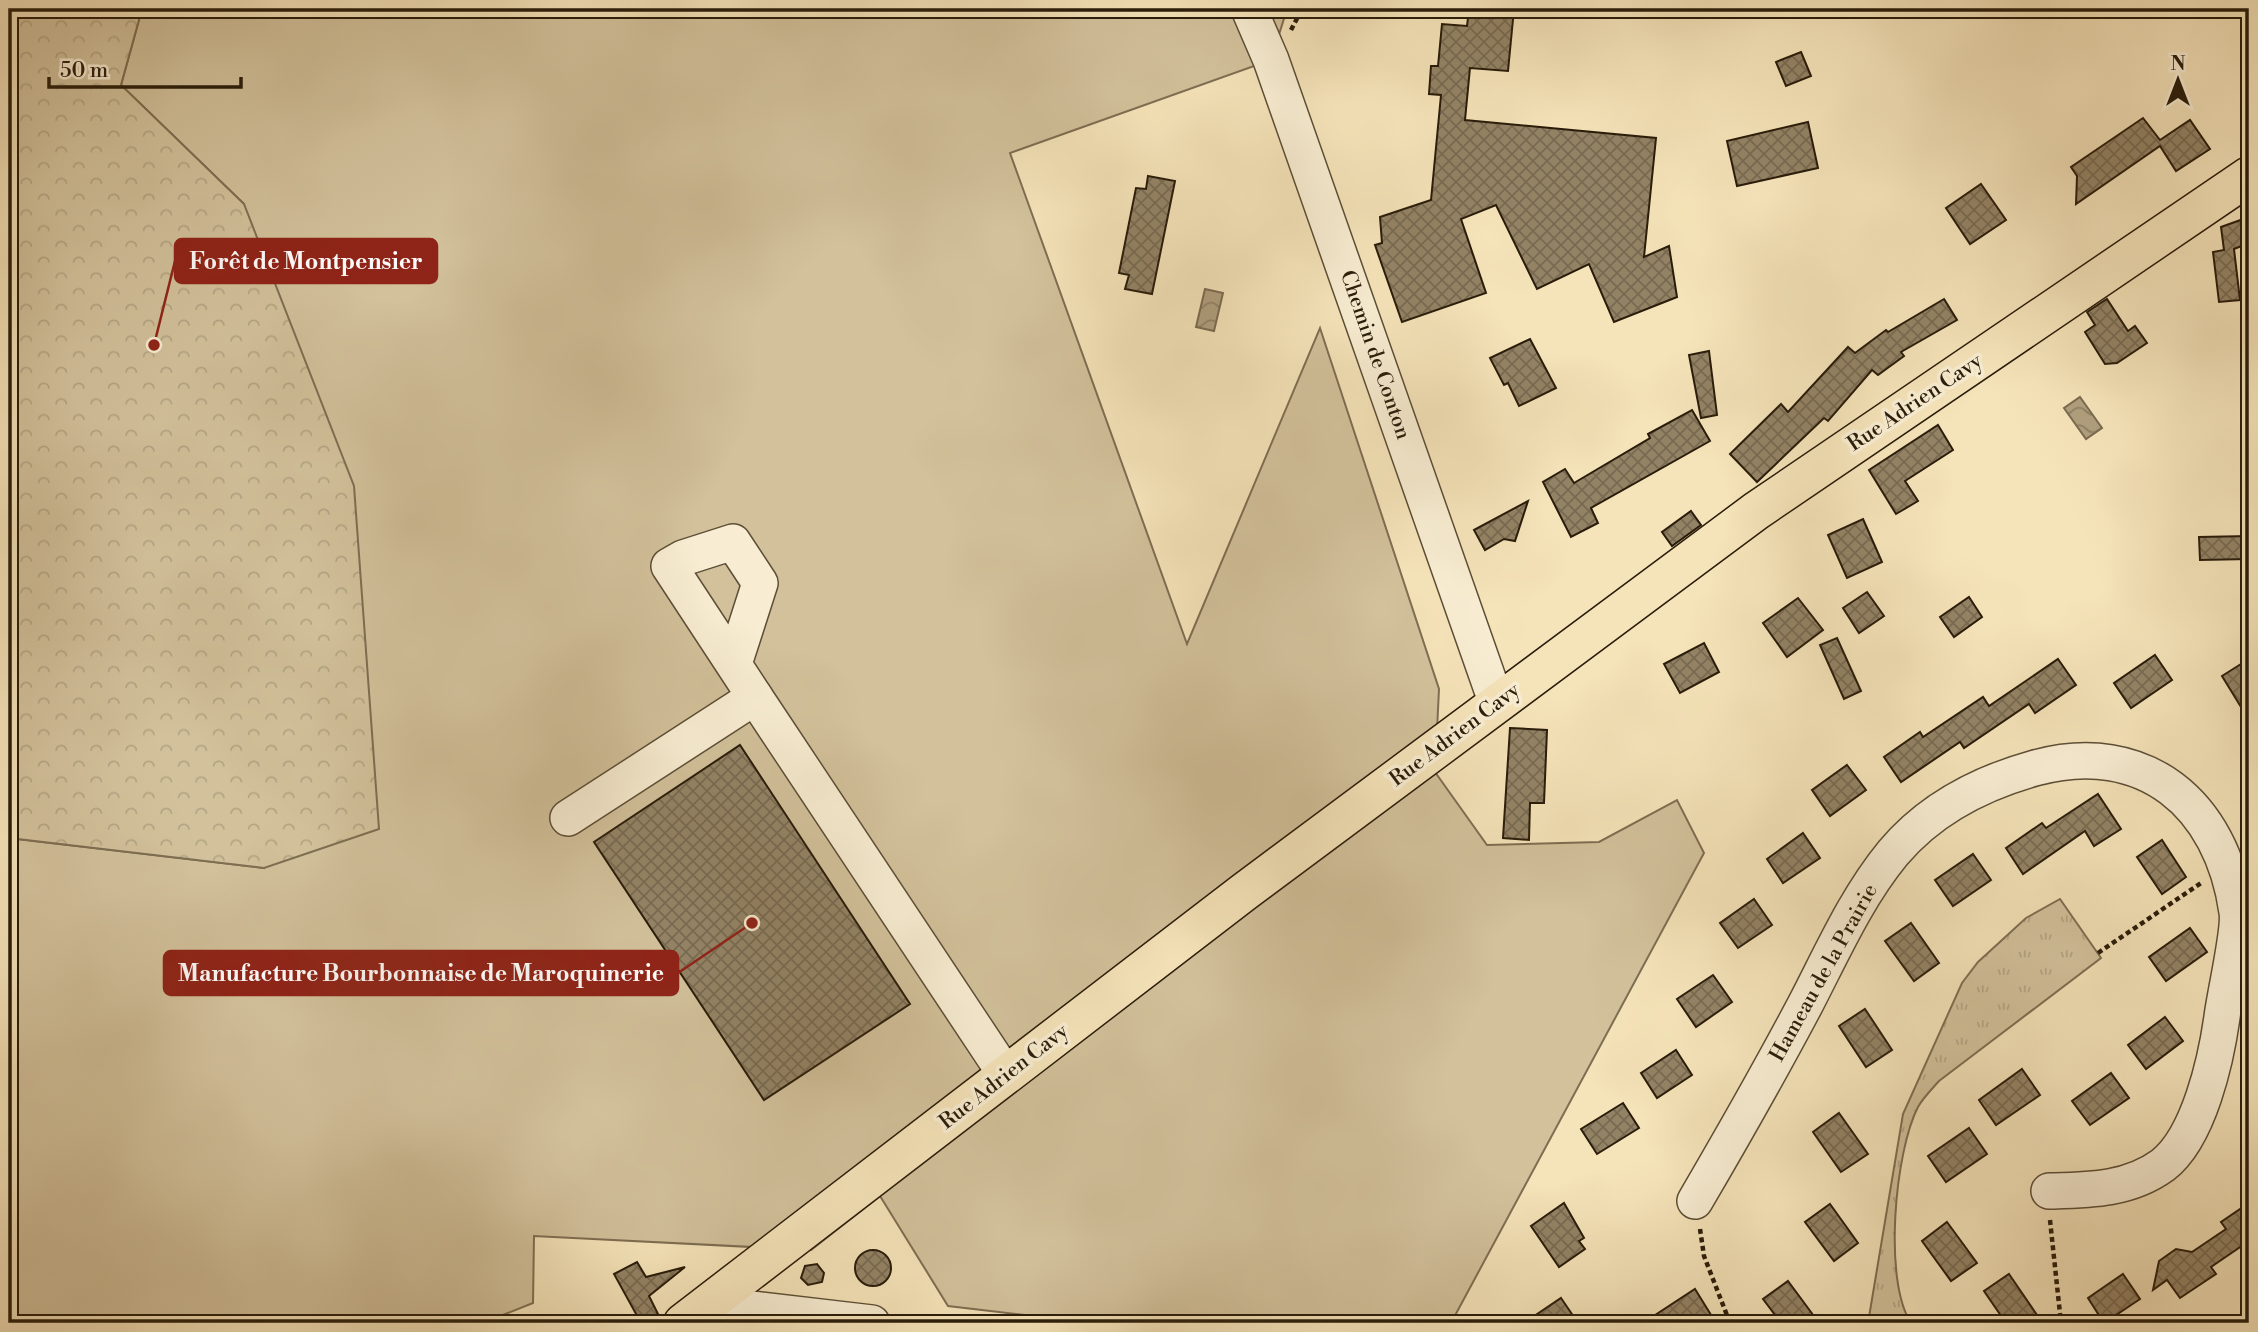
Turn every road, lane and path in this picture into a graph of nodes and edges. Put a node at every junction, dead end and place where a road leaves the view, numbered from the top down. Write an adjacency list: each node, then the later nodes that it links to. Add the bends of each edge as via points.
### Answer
1 (1250, 9): 5 (street, Chemin de Conton)
2 (2249, 176): 5 (main road, Rue Adrien Cavy, via 1756,511)
3 (734, 664): 4 (street)
4 (755, 697): 6 (street); 10 (street)
5 (1497, 704): 10 (main road, Rue Adrien Cavy)
6 (568, 818)
7 (2225, 866): 8 (street, Hameau de la Prairie); 9 (path); 12 (street, Hameau de la Prairie, via 2216,839 2187,798 2134,767 2073,760 2004,777 1961,796 1894,852 1863,894 1758,1094)
8 (2244, 915): 11 (street, Hameau de la Prairie, via 2218,1046 2186,1136 2165,1163 2140,1178 2102,1190)
9 (2098, 953)
10 (1006, 1075): 13 (main road, Rue Adrien Cavy)
11 (2049, 1191): 16 (path)
12 (1695, 1201): 15 (path, via 1704,1256)
13 (696, 1314): 14 (street)
14 (872, 1323)
15 (1730, 1323)
16 (2061, 1323)

